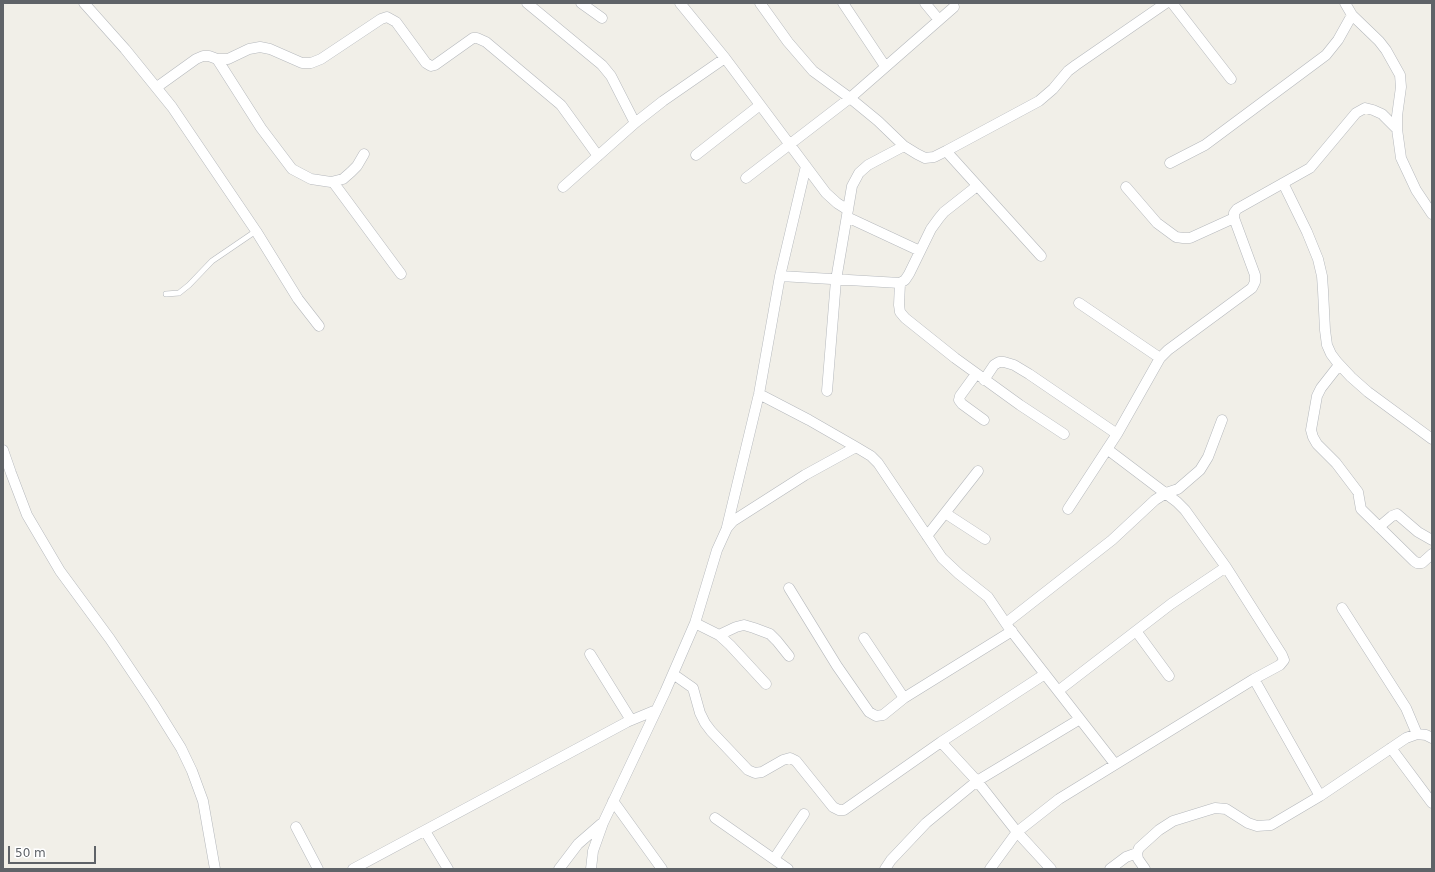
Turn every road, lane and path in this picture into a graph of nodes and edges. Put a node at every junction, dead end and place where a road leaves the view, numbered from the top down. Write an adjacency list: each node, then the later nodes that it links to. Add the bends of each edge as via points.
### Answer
1 (84, 3): 19 (street)
2 (527, 3): 22 (street, via 602,65 611,76)
3 (581, 3): 13 (street)
4 (680, 3): 15 (street)
5 (760, 3): 20 (street, via 813,71)
6 (843, 3): 17 (street)
7 (925, 3): 14 (street)
8 (1172, 3): 18 (street)
9 (1345, 3): 12 (street)
10 (1160, 5): 26 (street, via 1068,71 1039,101)
11 (954, 7): 14 (street)
12 (1352, 15): 23 (street, via 1379,41 1400,75); 30 (street, via 1326,55 1205,145)
13 (602, 18)
14 (939, 20): 17 (street)
15 (725, 58): 21 (street); 22 (street)
16 (217, 59): 19 (street, via 203,56 196,59); 29 (street, via 228,59 249,49 260,48 270,49 302,63 312,63 387,17 396,22 426,63 431,66 469,40 477,38 486,42 561,105); 33 (street, via 261,128 292,169 311,179)
17 (885, 66): 20 (street)
18 (1232, 79)
19 (157, 87): 41 (street)
20 (850, 98): 24 (street); 25 (street)
21 (760, 105): 24 (street); 28 (street)
22 (635, 123): 29 (street)
23 (1397, 129): 34 (street, via 1382,114 1365,108 1356,113 1310,168); 39 (street, via 1401,158 1416,190)
24 (790, 145): 31 (street); 32 (street)
25 (904, 146): 26 (street, via 925,158); 38 (street, via 868,165 859,173 852,186)
26 (946, 151): 35 (street)
27 (364, 154): 33 (street, via 351,172 343,179)
28 (696, 154)
29 (598, 156): 36 (street)
30 (1170, 162)
31 (806, 166): 38 (street); 45 (street)
32 (746, 178)
33 (333, 182): 44 (street)
34 (1282, 183): 40 (street, via 1237,208); 52 (street, via 1308,232 1318,259 1322,276 1327,345)
35 (976, 186): 42 (street, via 944,212 931,229); 43 (street)
36 (563, 187)
37 (1126, 187): 40 (street, via 1157,223 1176,236 1190,238)
38 (847, 214): 42 (street); 46 (street)
39 (1432, 214)
40 (1234, 218): 51 (street, via 1255,275 1252,288)
41 (256, 231): 48 (lane, via 212,261 179,293); 50 (street, via 298,299)
42 (920, 251): 47 (street, via 909,274)
43 (1041, 256)
44 (401, 274)
45 (780, 276): 46 (street); 55 (street)
46 (836, 280): 47 (street); 54 (street)
47 (900, 283): 53 (street, via 899,305 900,312 905,318)
48 (166, 294)
49 (1079, 303): 51 (street)
50 (319, 326)
51 (1160, 358): 59 (street)
52 (1336, 362): 60 (street, via 1368,392); 68 (street, via 1317,396 1311,430 1313,438 1358,492 1361,509)
53 (980, 377): 56 (street, via 960,396 960,400); 58 (street); 59 (street, via 999,362 1014,365)
54 (828, 391)
55 (759, 394): 61 (street); 69 (street)
56 (984, 420)
57 (1222, 420): 65 (street, via 1205,463 1178,489)
58 (1064, 434)
59 (1117, 434): 62 (street)
60 (1432, 439)
61 (856, 447): 69 (street, via 799,478 733,521); 70 (street, via 878,463)
62 (1107, 449): 65 (street); 66 (street)
63 (3, 450): 111 (street, via 27,515 60,571 110,639 181,748 203,801)
64 (978, 471): 67 (street)
65 (1166, 494): 74 (street, via 1185,510); 78 (street, via 1155,500)
66 (1068, 508)
67 (944, 514): 70 (street); 71 (street)
68 (1379, 527): 72 (street, via 1397,514); 73 (street, via 1418,563 1422,563)
69 (727, 528): 77 (street, via 717,550)
70 (927, 536): 78 (street, via 942,558 988,597)
71 (985, 539)
72 (1432, 540)
73 (1432, 554)
74 (1226, 567): 79 (street, via 1170,604); 87 (street, via 1284,660 1280,665)
75 (788, 588): 90 (street, via 869,712 876,716 883,715)
76 (1342, 608): 94 (street, via 1406,708)
77 (695, 623): 80 (street); 84 (street)
78 (1009, 627): 85 (street); 90 (street)
79 (1136, 631): 86 (street); 89 (street)
80 (719, 635): 83 (street, via 744,625 770,634); 88 (street)
81 (864, 638): 90 (street)
82 (590, 654): 93 (street)
83 (790, 656)
84 (673, 674): 91 (street); 96 (street, via 693,688 705,723 748,770 762,772 790,758 796,761 833,807 839,810 844,810)
85 (1045, 674): 89 (street); 96 (street)
86 (1169, 676)
87 (1254, 679): 98 (street); 100 (street)
88 (766, 684)
89 (1058, 691): 92 (street)
90 (904, 698)
91 (656, 710): 93 (street); 101 (street)
92 (1080, 719): 98 (street); 99 (street)
93 (631, 720): 107 (street)
94 (1417, 734): 95 (street); 97 (street)
95 (1432, 738)
96 (941, 742): 99 (street)
97 (1391, 748): 100 (street); 102 (street)
98 (1115, 764): 108 (street, via 1059,799)
99 (977, 781): 108 (street); 119 (street, via 926,823)
100 (1320, 796): 109 (street, via 1265,826 1248,823 1226,809 1206,810 1173,821 1159,830 1139,848)
101 (613, 801): 105 (street); 117 (street)
102 (1432, 803)
103 (804, 814): 110 (street)
104 (715, 818): 110 (street)
105 (603, 823): 115 (street, via 578,844); 116 (street, via 593,851)
106 (296, 828): 112 (street)
107 (425, 830): 113 (street); 114 (street)
108 (1017, 832): 120 (street); 121 (street)
109 (1137, 853): 122 (street, via 1126,857); 123 (street, via 1138,860)
110 (774, 859): 118 (street)
111 (215, 869)
112 (318, 869)
113 (353, 869)
114 (448, 869)
115 (559, 869)
116 (591, 869)
117 (662, 869)
118 (788, 869)
119 (885, 869)
120 (990, 869)
121 (1051, 869)
122 (1110, 869)
123 (1145, 869)

